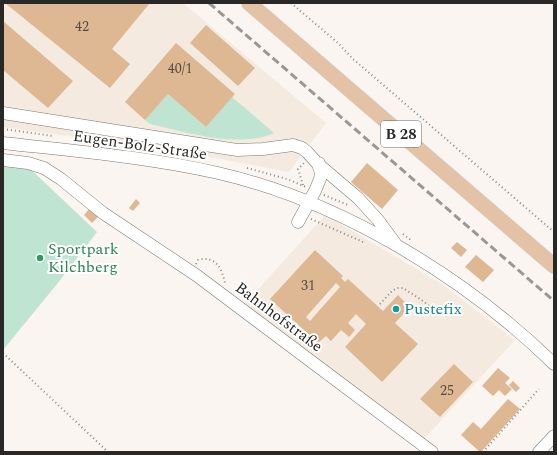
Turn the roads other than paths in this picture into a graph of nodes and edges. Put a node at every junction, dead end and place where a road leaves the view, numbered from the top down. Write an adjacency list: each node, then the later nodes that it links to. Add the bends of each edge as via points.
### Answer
1 (249, 3): 9 (main road, B 28)
2 (3, 113): 4 (street, via 237,150 292,145 302,148)
3 (3, 143): 6 (street, Eugen-Bolz-Straße, via 164,162 218,173)
4 (318, 159): 6 (street, via 320,179); 8 (street, via 358,198 383,217)
5 (3, 160): 12 (street, Bahnhofstraße, via 44,168 61,179 103,213 196,275)
6 (309, 202): 7 (street); 8 (street, via 364,227)
7 (300, 219)
8 (398, 247): 10 (street, via 480,301 516,329)
9 (554, 266)
10 (554, 364)
11 (554, 436): 13 (street)
12 (432, 452)
13 (539, 452)

